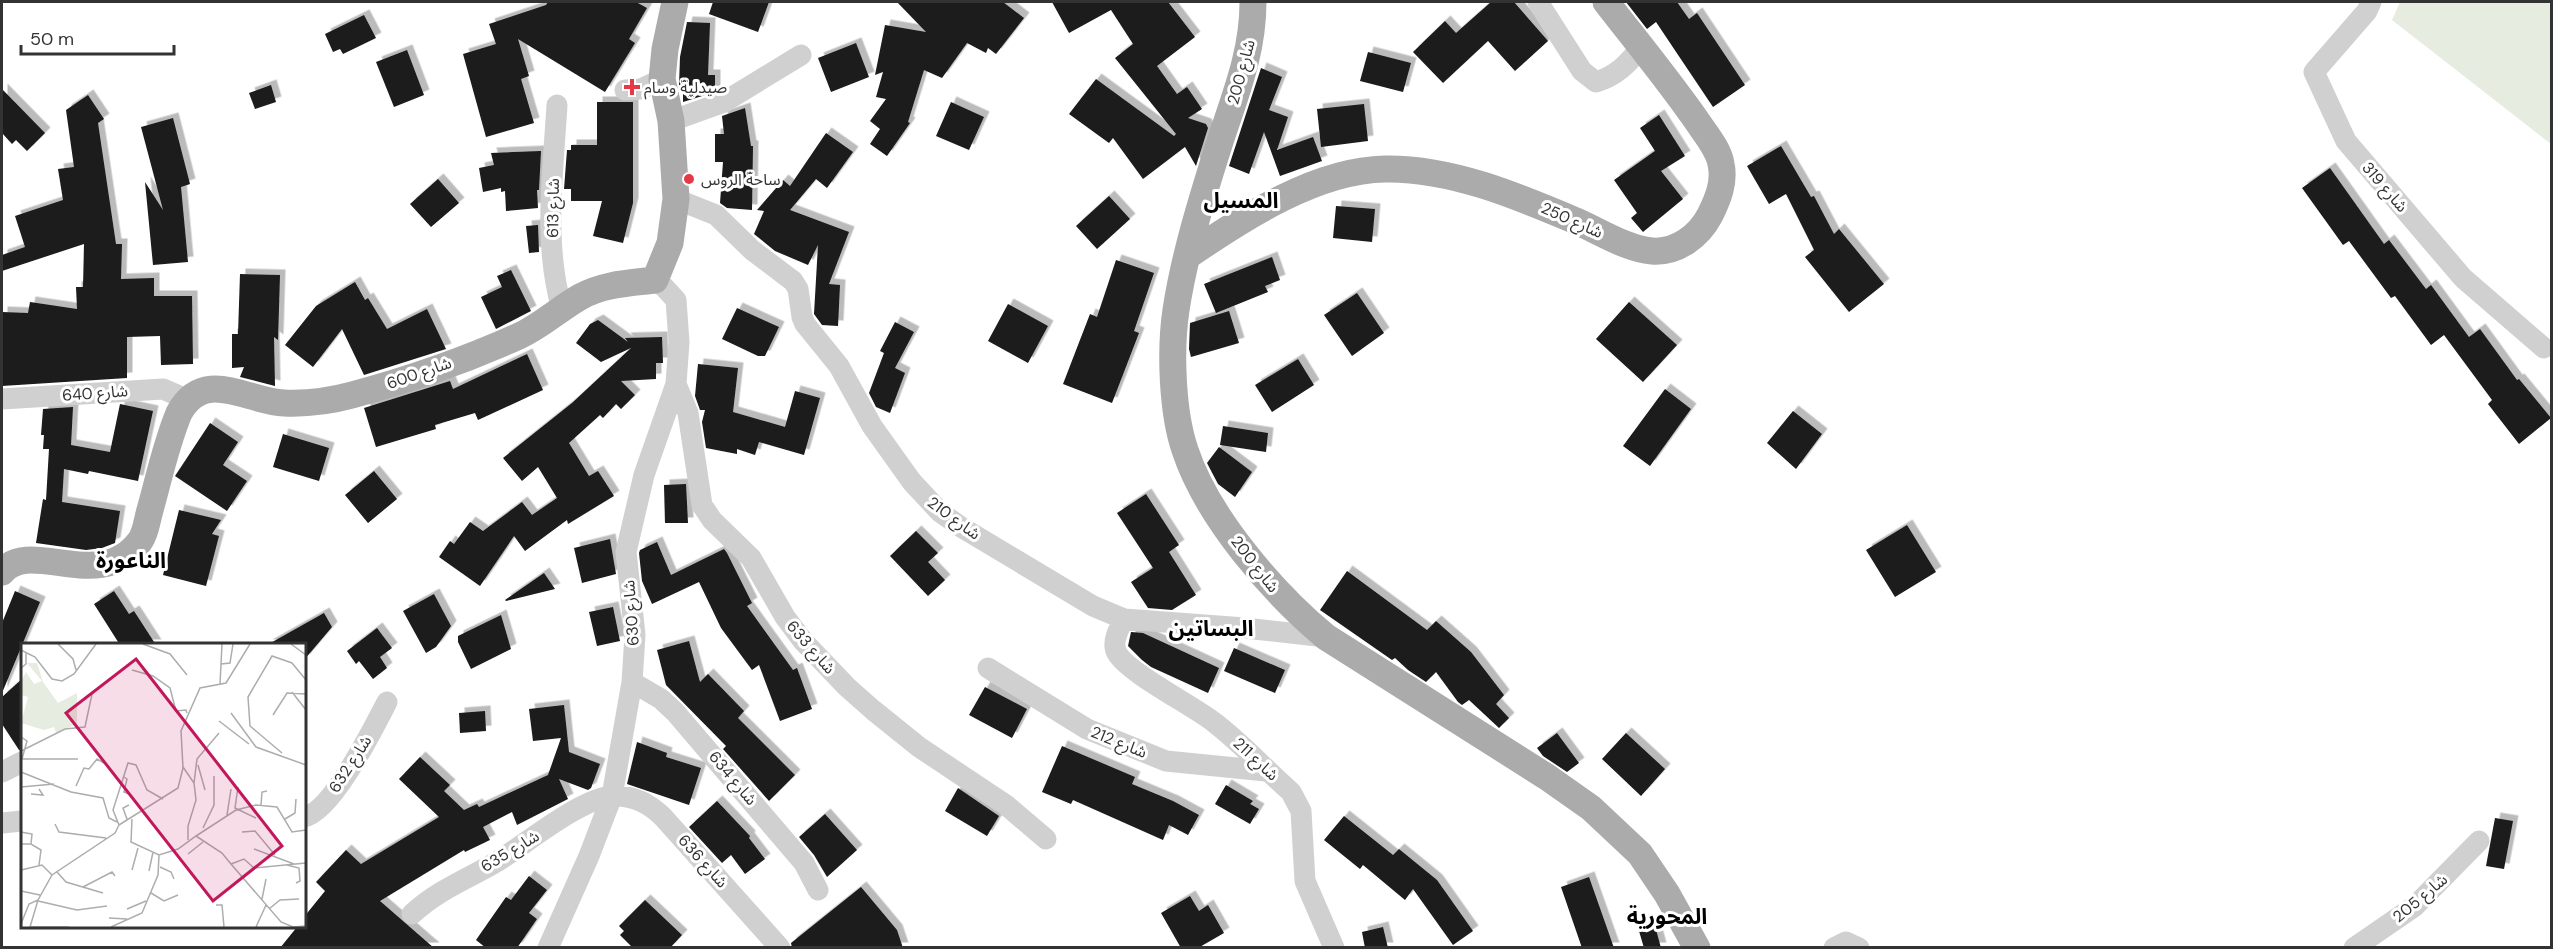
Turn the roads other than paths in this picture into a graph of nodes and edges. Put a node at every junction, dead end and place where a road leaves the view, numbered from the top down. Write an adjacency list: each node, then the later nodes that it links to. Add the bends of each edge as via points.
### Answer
1 (675, 2): 8 (main road)
2 (1253, 2): 13 (main road, شارع 200, via 1247,64 1217,152)
3 (1538, 2): 6 (street, via 1581,71 1596,82 1611,78)
4 (1606, 2): 6 (main road, شارع 250)
5 (2371, 2): 16 (street, شارع 319, via 2314,72 2346,141 2463,278)
6 (1641, 47): 13 (main road, شارع 250, via 1681,98 1721,163 1720,195 1702,230 1677,248 1652,251 1490,188 1434,174 1391,169 1348,173 1276,201)
7 (801, 55): 11 (street, via 724,102)
8 (662, 79): 9 (street, via 640,89); 11 (main road)
9 (625, 90)
10 (557, 105): 15 (street, شارع 613, via 550,229 554,281)
11 (671, 122): 12 (main road)
12 (676, 199): 14 (main road, via 670,243); 21 (street, شارع 210, via 716,215 752,250 793,281 805,324 839,366 872,426 900,465 940,512 1094,606)
13 (1189, 255): 22 (main road, شارع 200, via 1174,340 1177,402 1185,450 1211,502 1263,575)
14 (655, 280): 15 (main road, شارع 600, via 614,284 582,296); 17 (street, شارع 630, via 676,300)
15 (562, 309): 19 (main road, شارع 600, via 542,324 497,345 406,379 335,399 282,403 227,388 206,390)
16 (2544, 348)
17 (676, 384): 24 (street, شارع 630, via 644,475 626,552 635,635); 33 (street, شارع 633, via 688,413 702,505 751,558 807,646 873,711 1006,805)
18 (2, 399): 19 (street, شارع 640, via 163,389)
19 (186, 399): 20 (main road, via 173,428 142,539 123,559 110,565 30,559 5,567)
20 (2, 572)
21 (1124, 619): 22 (street, شارع 210); 27 (street, شارع 211, via 1117,631 1117,655 1216,723)
22 (1326, 637): 40 (main road, شارع 200, via 1591,808 1640,855)
23 (988, 668): 27 (street, شارع 212, via 1087,729 1166,761)
24 (632, 682): 29 (street, شارع 630); 35 (street, شارع 634, via 675,712 804,863)
25 (387, 702): 30 (street, شارع 632, via 359,756 323,807)
26 (21, 762): 28 (street)
27 (1266, 771): 39 (street, شارع 211, via 1297,800 1305,881)
28 (2, 772)
29 (612, 796): 36 (street, شارع 635, via 586,804 495,863 453,883); 37 (street, شارع 630); 38 (street, شارع 636, via 634,798 652,806)
30 (306, 816)
31 (21, 820): 32 (street)
32 (2, 823)
33 (1046, 839)
34 (2479, 841): 43 (street, شارع 205, via 2415,906)
35 (818, 890)
36 (412, 914)
37 (548, 948)
38 (780, 948)
39 (1334, 948)
40 (1697, 948)
41 (1834, 948): 42 (street, via 1846,942)
42 (1859, 948)
43 (2354, 948)

